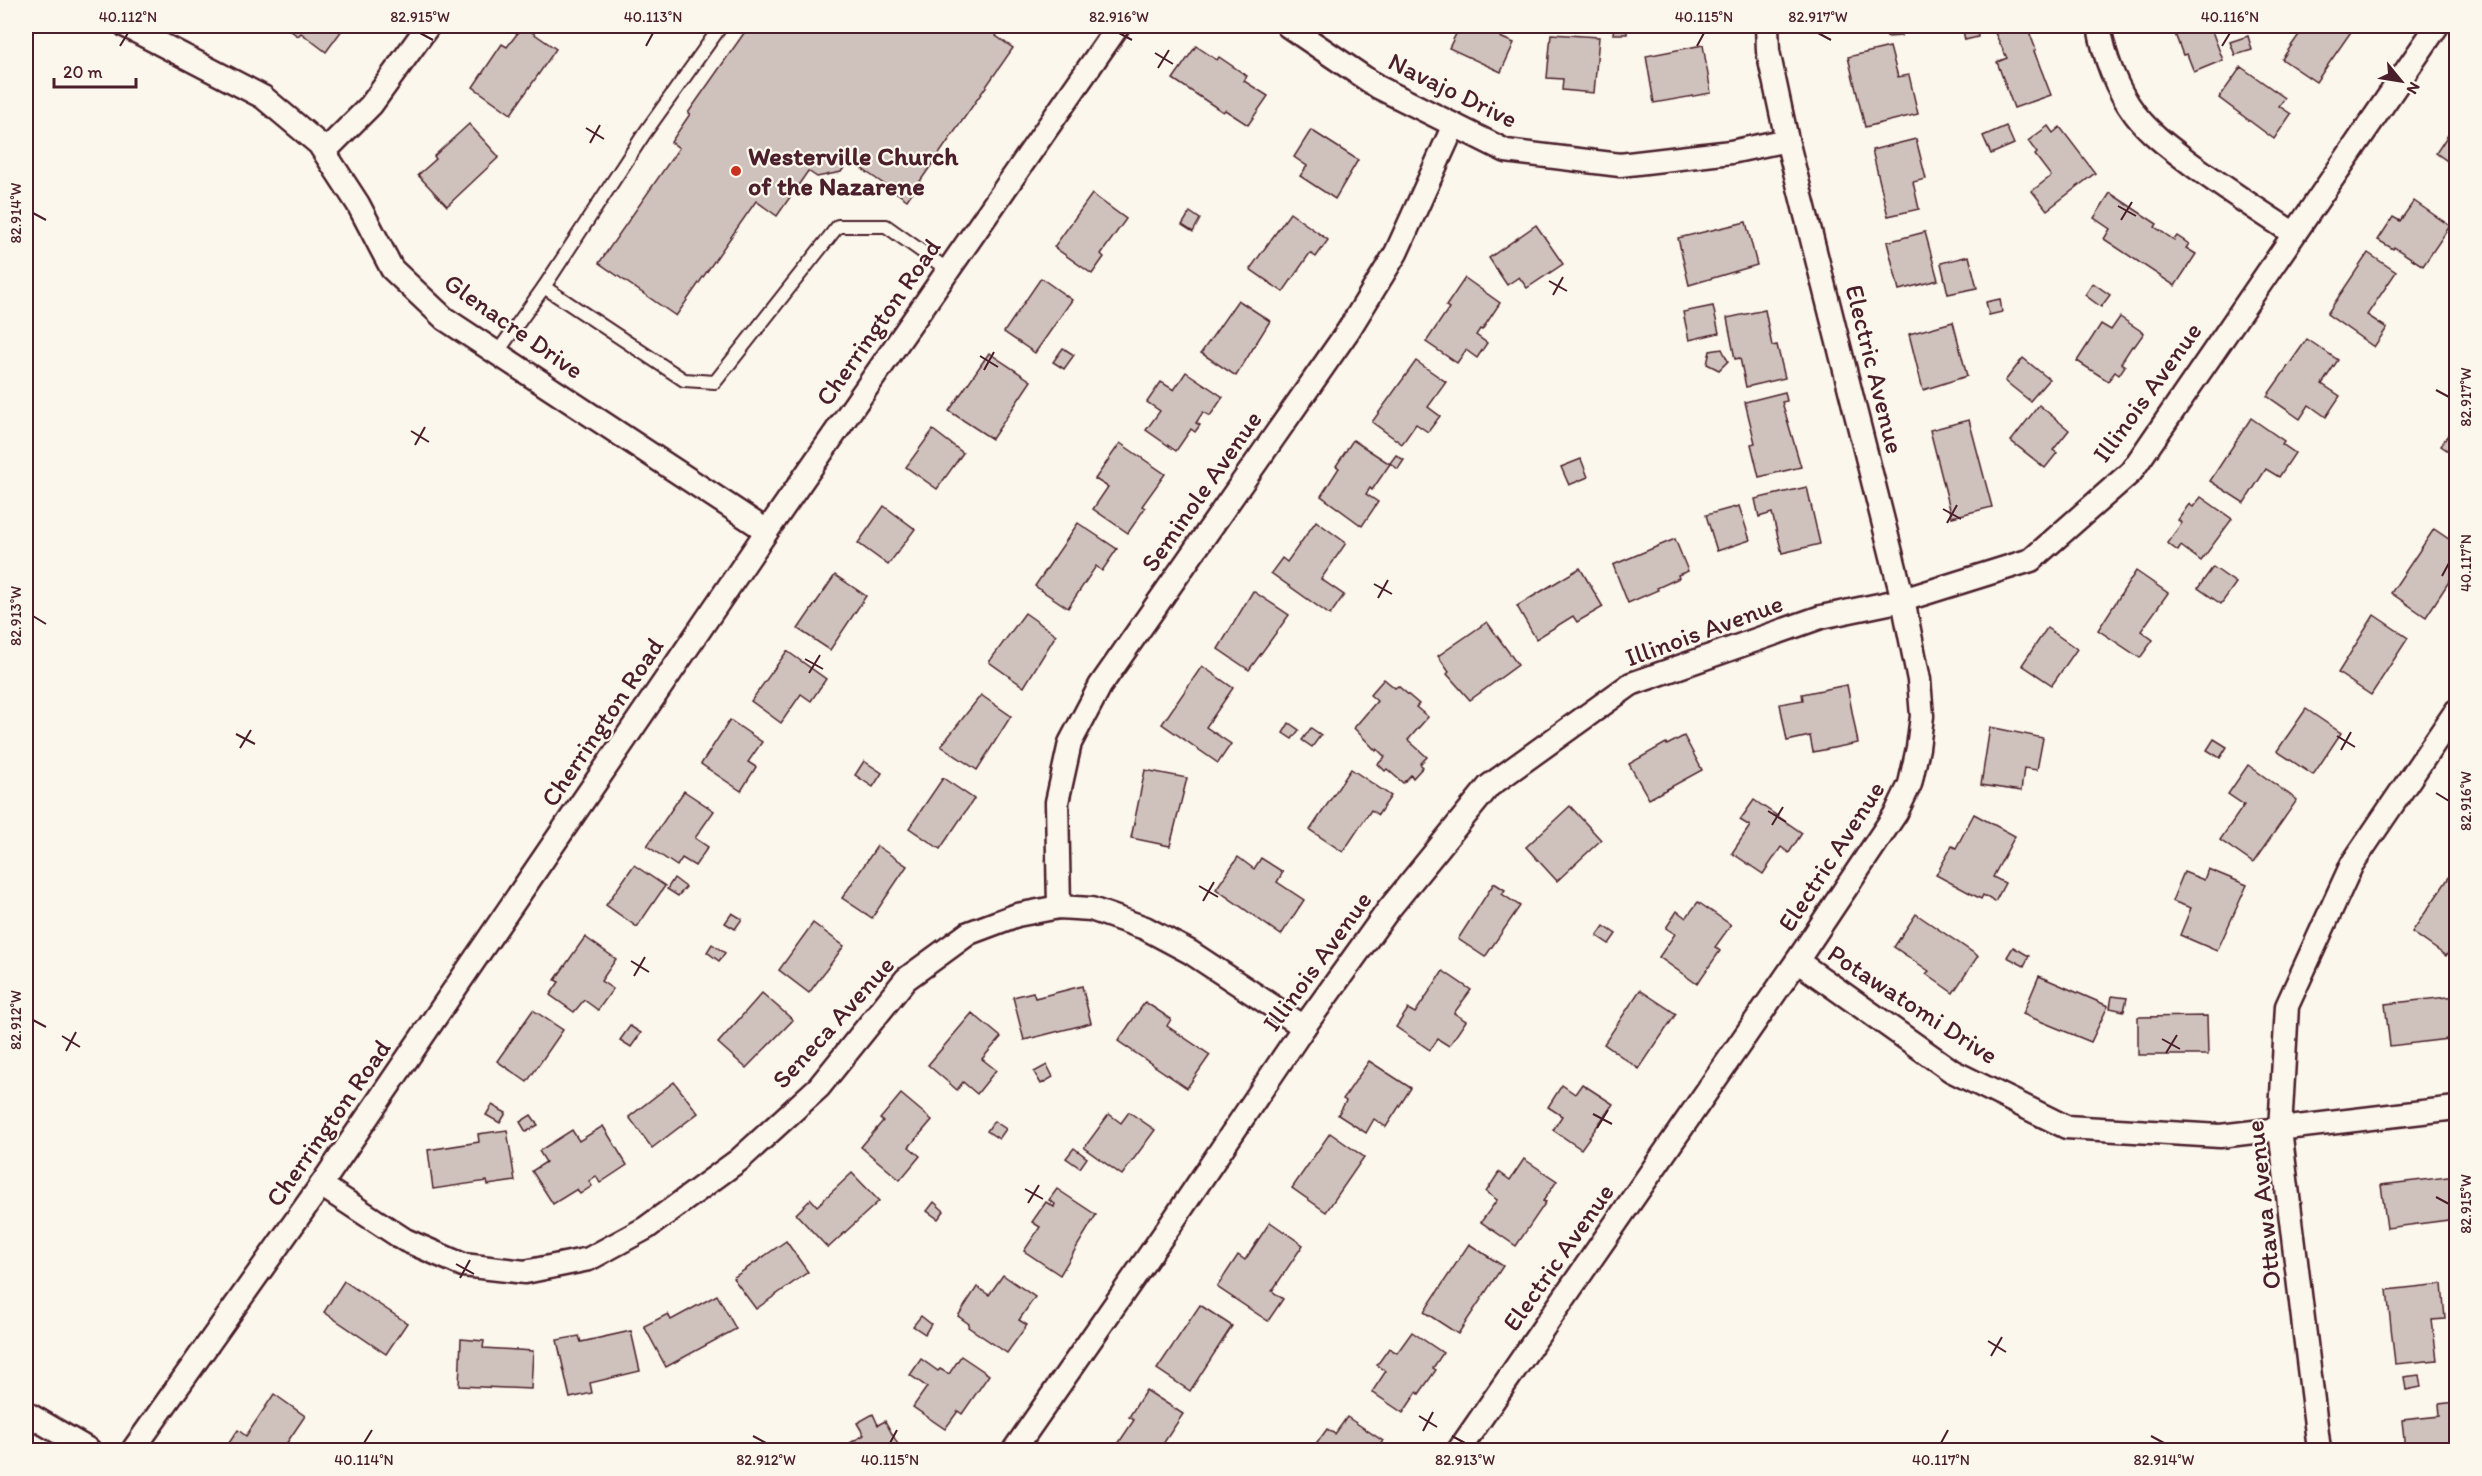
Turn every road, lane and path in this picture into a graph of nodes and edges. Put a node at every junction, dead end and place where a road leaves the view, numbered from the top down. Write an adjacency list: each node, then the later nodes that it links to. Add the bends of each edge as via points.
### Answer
1 (126, 26): 11 (street, Glenacre Drive, via 263,97)
2 (428, 26): 11 (street, via 371,105)
3 (721, 26): 14 (lane, via 644,134)
4 (1118, 26): 13 (street, Cherrington Road)
5 (1288, 26): 9 (street, Navajo Drive, via 1378,87)
6 (1767, 26): 10 (street, Electric Avenue, via 1768,51)
7 (2099, 26): 12 (street, via 2116,81 2135,114 2154,134 2241,200)
8 (2437, 26): 12 (street, Illinois Avenue)
9 (1454, 125): 10 (street, Navajo Drive, via 1506,151 1620,165 1731,152); 19 (street, Seminole Avenue, via 1390,262 1348,331 1100,686 1070,743 1057,802)
10 (1787, 140): 17 (street, Electric Avenue)
11 (325, 151): 15 (street, Glenacre Drive, via 392,269 445,319)
12 (2293, 233): 17 (street, Illinois Avenue, via 2131,472 2031,560)
13 (948, 270): 14 (lane, via 886,226 838,226 715,382 684,380); 16 (street, Cherrington Road)
14 (544, 287): 15 (lane)
15 (497, 353): 16 (street, Glenacre Drive)
16 (767, 531): 24 (street, Cherrington Road)
17 (1904, 600): 20 (street, Electric Avenue, via 1922,716 1910,784 1896,813); 21 (street, Illinois Avenue, via 1821,617 1631,684 1489,786 1389,909)
18 (2457, 711): 23 (street, Ottawa Avenue, via 2352,864 2287,1006)
19 (1059, 908): 21 (street, Seneca Avenue, via 1091,909 1145,928 1191,952); 24 (street, Seneca Avenue, via 1017,915 969,933 906,979 819,1087 739,1160 646,1228 589,1259 525,1272 463,1265 405,1240)
20 (1797, 962): 23 (street, Potawatomi Drive, via 1952,1071 2066,1126 2220,1136); 29 (street, Electric Avenue)
21 (1304, 1027): 28 (street, Illinois Avenue)
22 (2457, 1108): 23 (street, Potawatomi Drive)
23 (2280, 1130): 30 (street, Ottawa Avenue)
24 (321, 1185): 27 (street, Cherrington Road)
25 (26, 1413): 26 (street)
26 (89, 1450)
27 (133, 1450)
28 (1014, 1450)
29 (1459, 1450)
30 (2319, 1450)

